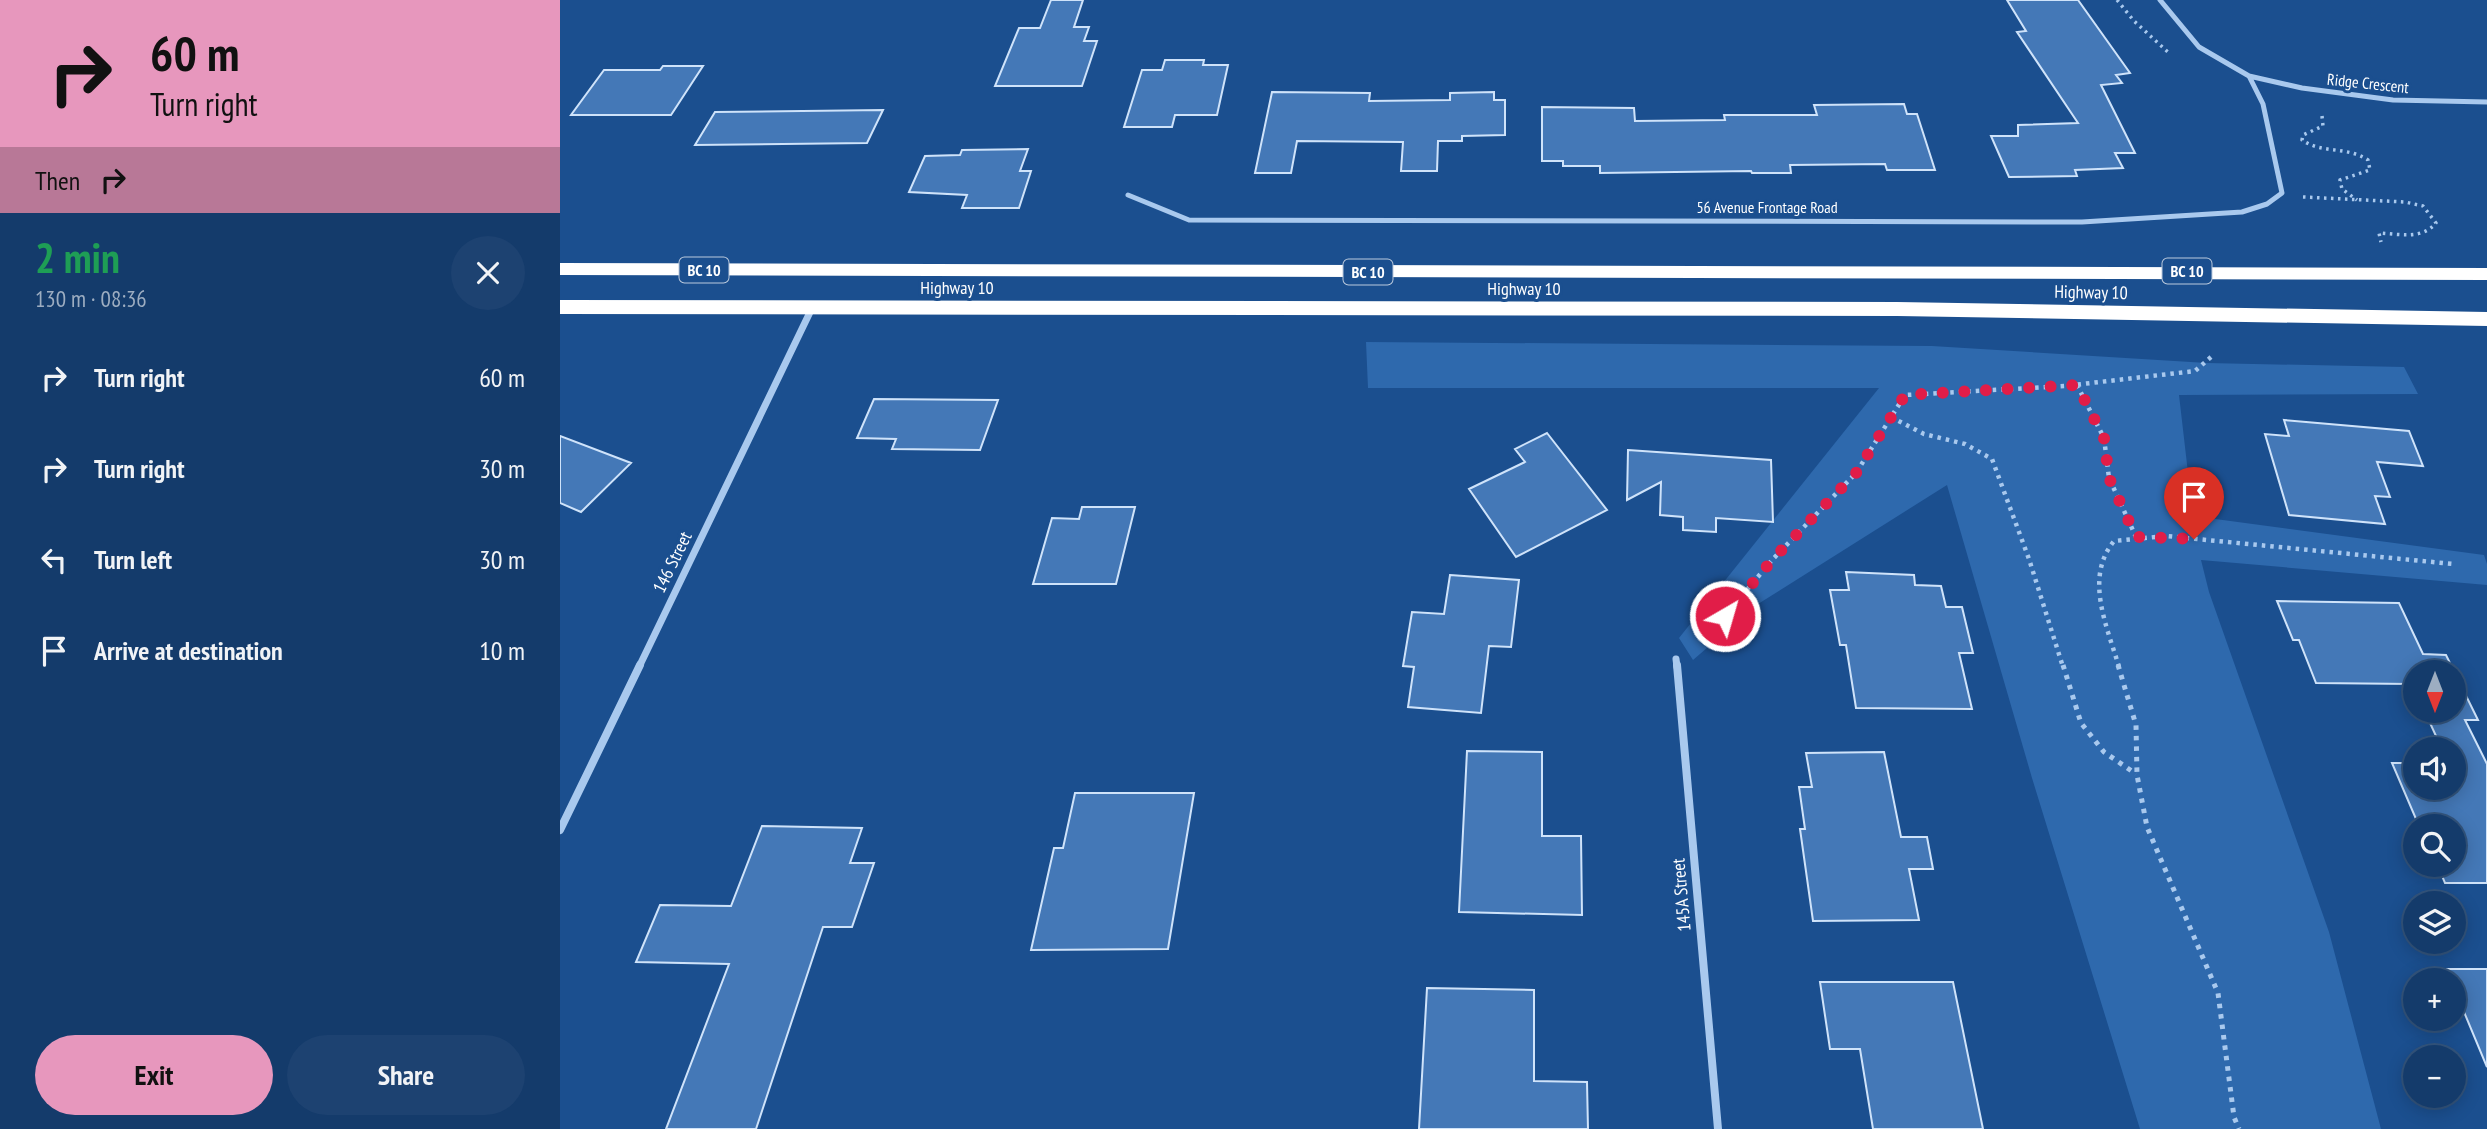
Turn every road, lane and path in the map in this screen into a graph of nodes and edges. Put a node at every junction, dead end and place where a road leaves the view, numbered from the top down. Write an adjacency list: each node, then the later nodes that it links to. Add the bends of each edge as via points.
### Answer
1 (2160, 0): 2 (street, Ridge Crescent, via 2199,47)
2 (2249, 76): 3 (street, Ridge Crescent, via 2393,100); 5 (street, 56 Avenue Frontage Road, via 2263,104 2282,193 2267,204 2242,212 2082,222 1189,219)
3 (2487, 102)
4 (2322, 115): 7 (path, via 2323,126 2303,135 2302,140 2318,148 2355,152 2368,160 2368,172 2340,180 2342,189)
5 (1128, 195)
6 (2301, 197): 7 (path)
7 (2357, 201): 8 (path, via 2423,206 2436,223 2423,234 2379,233)
8 (2381, 242)
9 (560, 269): 10 (highway, Highway 10 / BC 10)
10 (2487, 274)
11 (560, 307): 12 (highway, Highway 10 / BC 10)
12 (813, 308): 13 (highway, Highway 10 / BC 10, via 1897,309); 22 (street, 146 Street)
13 (2487, 319)
14 (2211, 357): 15 (path, via 2195,371)
15 (2077, 385): 16 (path, via 1905,395); 17 (path, via 2104,438 2109,478)
16 (1891, 417): 19 (path, via 1856,473); 21 (path, via 1992,458 2081,723 2104,752)
17 (2136, 537): 18 (path, via 2166,536); 21 (path, via 2114,541 2105,552 2097,594 2136,725)
18 (2453, 564)
19 (1725, 616)
20 (1676, 659): 23 (street, 145A Street)
21 (2137, 775): 24 (path, via 2147,827 2218,993)
22 (560, 830)
23 (1718, 1129)
24 (2239, 1129)

